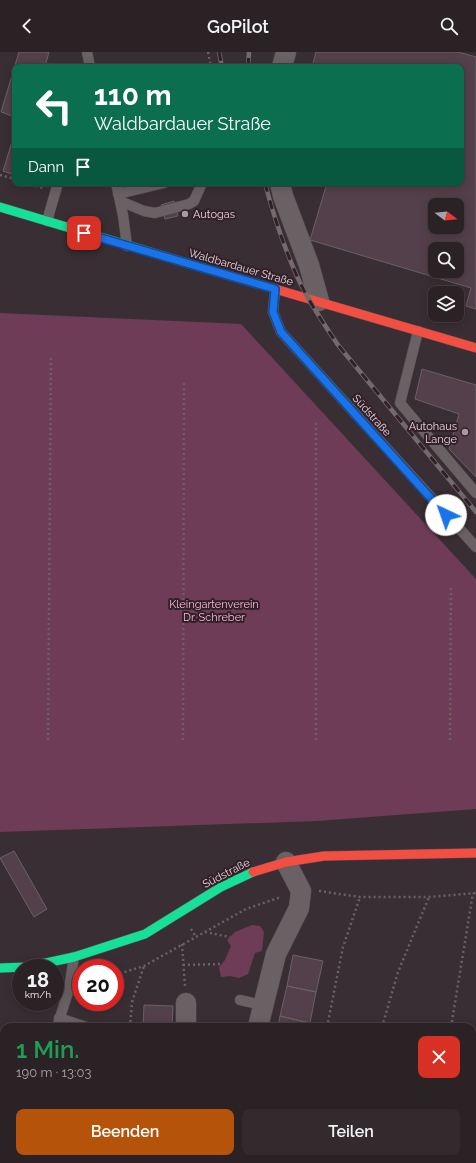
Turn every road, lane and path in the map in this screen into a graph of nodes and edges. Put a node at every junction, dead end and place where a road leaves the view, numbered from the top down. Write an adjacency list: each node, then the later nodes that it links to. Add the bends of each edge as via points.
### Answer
1 (87, 52): 4 (lane)
2 (208, 52): 5 (path)
3 (286, 52): 6 (street)
4 (89, 64)
5 (210, 64)
6 (283, 64)
7 (0, 175): 8 (path)
8 (12, 179)
9 (57, 186): 16 (lane)
10 (117, 186): 14 (lane)
11 (154, 186): 14 (lane)
12 (201, 186): 14 (lane, via 194,201 189,204 155,212 144,211)
13 (281, 186): 19 (street)
14 (119, 197): 17 (lane)
15 (0, 207): 16 (street, Waldbardauer Straße)
16 (47, 221): 17 (street, Waldbardauer Straße)
17 (127, 246): 18 (street, Waldbardauer Straße)
18 (275, 289): 19 (street, Waldbardauer Straße); 26 (lane, Südstraße, via 273,312 281,332)
19 (319, 301): 20 (street, Waldbardauer Straße)
20 (418, 331): 21 (street, Waldbardauer Straße); 25 (lane, via 400,403)
21 (476, 348)
22 (51, 355): 28 (path)
23 (184, 382): 29 (path)
24 (316, 423): 30 (path)
25 (476, 493)
26 (476, 547)
27 (451, 585): 31 (path)
28 (48, 740)
29 (183, 740)
30 (316, 740)
31 (450, 740)
32 (476, 854): 33 (street, Südstraße, via 324,856)
33 (286, 862): 34 (street); 41 (street, Südstraße, via 251,873 221,887 145,934)
34 (301, 891): 36 (path); 38 (path, via 246,909); 49 (street, via 299,908 276,954)
35 (475, 893): 37 (path); 56 (path)
36 (360, 897): 37 (path); 54 (path, via 343,947)
37 (430, 897): 55 (path, via 398,972)
38 (204, 932): 39 (path); 40 (path)
39 (230, 937)
40 (182, 944): 43 (path); 44 (path)
41 (74, 957): 45 (street, Südstraße, via 27,967); 50 (lane, via 69,989)
42 (222, 964): 43 (path)
43 (183, 965): 48 (path)
44 (144, 966): 46 (path); 51 (path, via 132,1002)
45 (0, 968)
46 (124, 972)
47 (240, 1000): 49 (lane)
48 (186, 1003): 52 (street)
49 (262, 1005): 53 (street)
50 (58, 1022)
51 (130, 1023)
52 (186, 1023)
53 (259, 1023)
54 (328, 1023)
55 (383, 1023)
56 (452, 1023)

